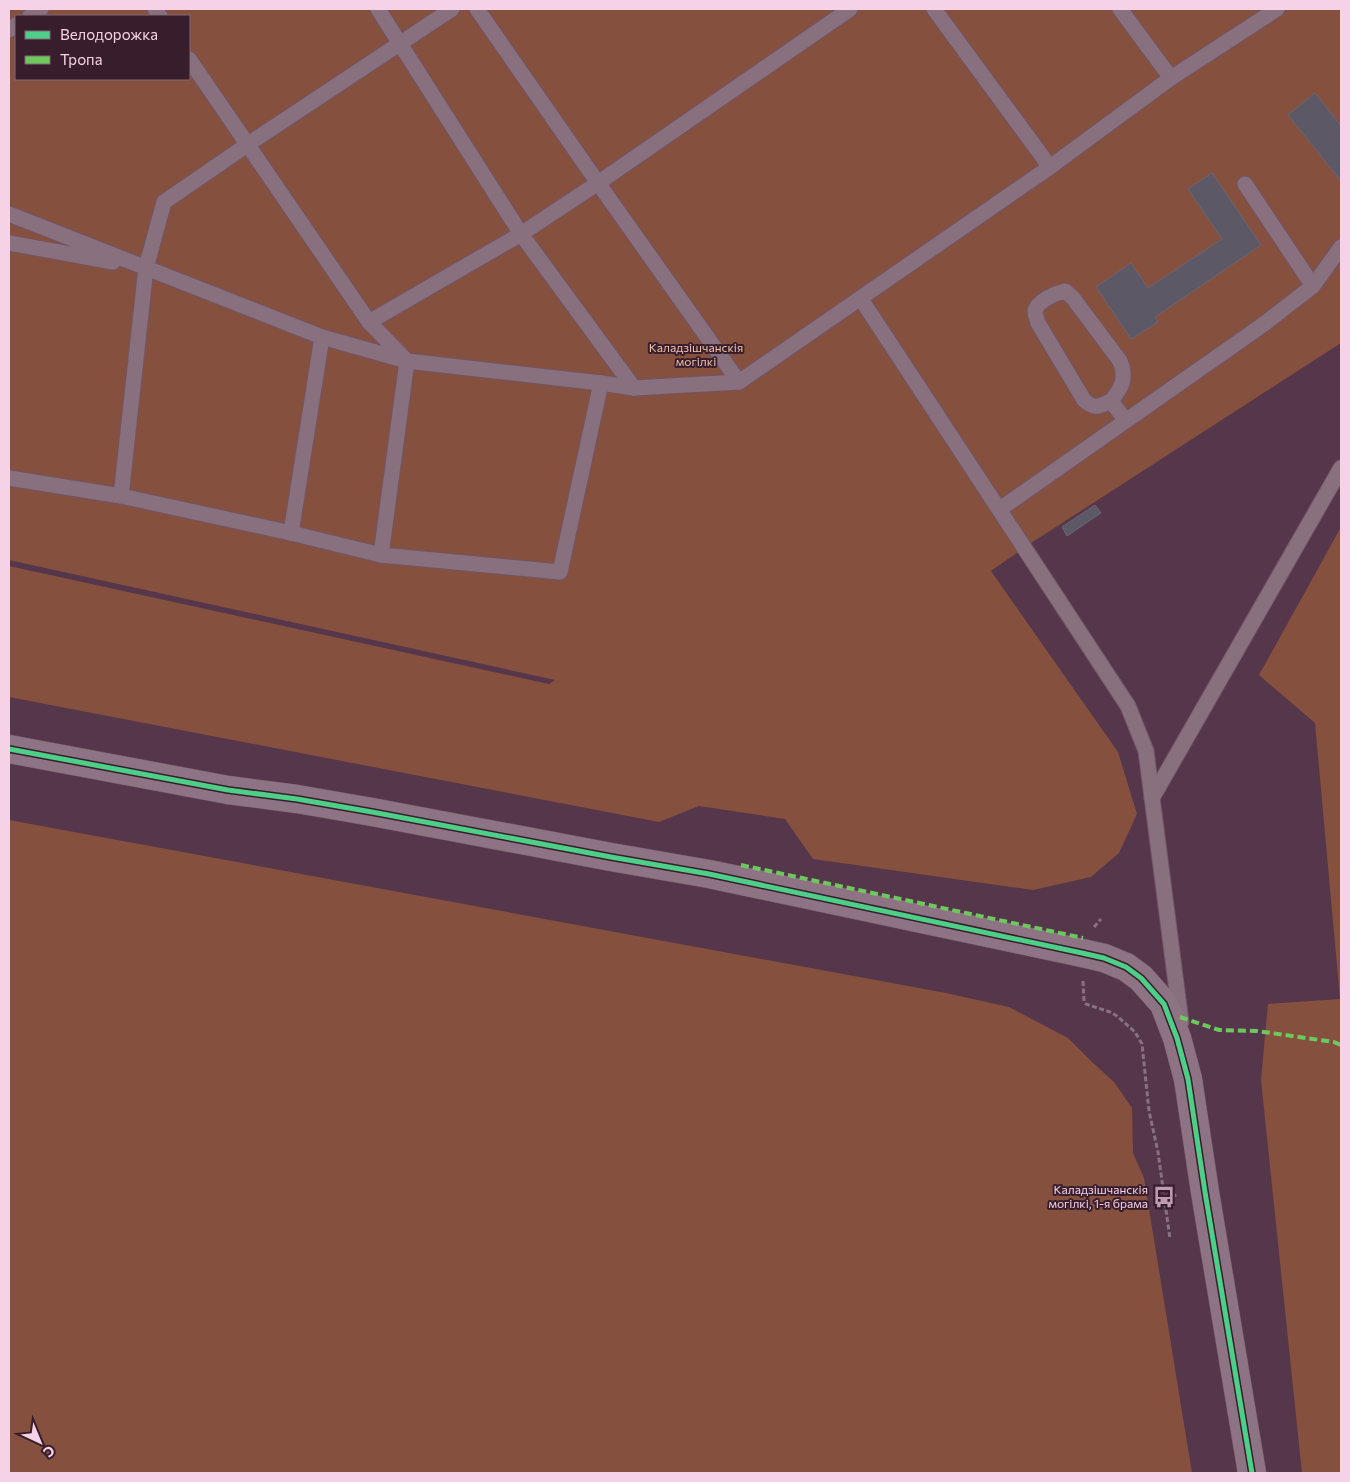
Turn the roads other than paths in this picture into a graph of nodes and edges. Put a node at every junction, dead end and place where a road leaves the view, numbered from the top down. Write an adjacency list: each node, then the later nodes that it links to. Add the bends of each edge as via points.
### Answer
1 (378, 9): 8 (lane)
2 (452, 9): 8 (lane)
3 (477, 9): 13 (lane)
4 (850, 9): 13 (lane)
5 (934, 9): 12 (lane)
6 (1120, 9): 10 (lane)
7 (1277, 9): 10 (lane)
8 (401, 43): 11 (lane); 16 (lane)
9 (190, 60): 11 (lane)
10 (1171, 78): 12 (lane)
11 (247, 144): 19 (lane, via 164,202); 22 (lane)
12 (1050, 168): 21 (lane)
13 (598, 183): 16 (lane); 26 (lane)
14 (1244, 184): 20 (lane)
15 (9, 214): 19 (lane)
16 (521, 234): 22 (lane); 27 (lane)
17 (9, 244): 19 (lane)
18 (1341, 247): 20 (lane)
19 (146, 268): 23 (lane); 32 (lane)
20 (1313, 286): 29 (lane)
21 (861, 298): 26 (lane); 33 (lane)
22 (369, 322): 24 (lane)
23 (322, 337): 24 (lane); 34 (lane)
24 (406, 361): 25 (lane); 35 (lane)
25 (602, 382): 27 (lane); 35 (lane, via 560,572)
26 (739, 382): 27 (lane)
27 (634, 388)
28 (1111, 401): 28 (lane, via 1122,385 1124,370 1120,361 1073,298 1065,291 1055,293 1037,306 1034,313 1038,323 1084,400 1091,406); 29 (lane)
29 (1126, 421): 33 (lane)
30 (1341, 468): 37 (lane)
31 (9, 478): 32 (lane)
32 (121, 496): 34 (lane)
33 (1000, 509): 37 (lane, via 1128,706 1146,751)
34 (291, 533): 35 (lane)
35 (380, 555)
36 (9, 749): 38 (street, via 709,874 1104,958 1126,967 1141,978 1164,1004)
37 (1152, 798): 38 (lane)
38 (1188, 1079): 39 (street)
39 (1252, 1473)

